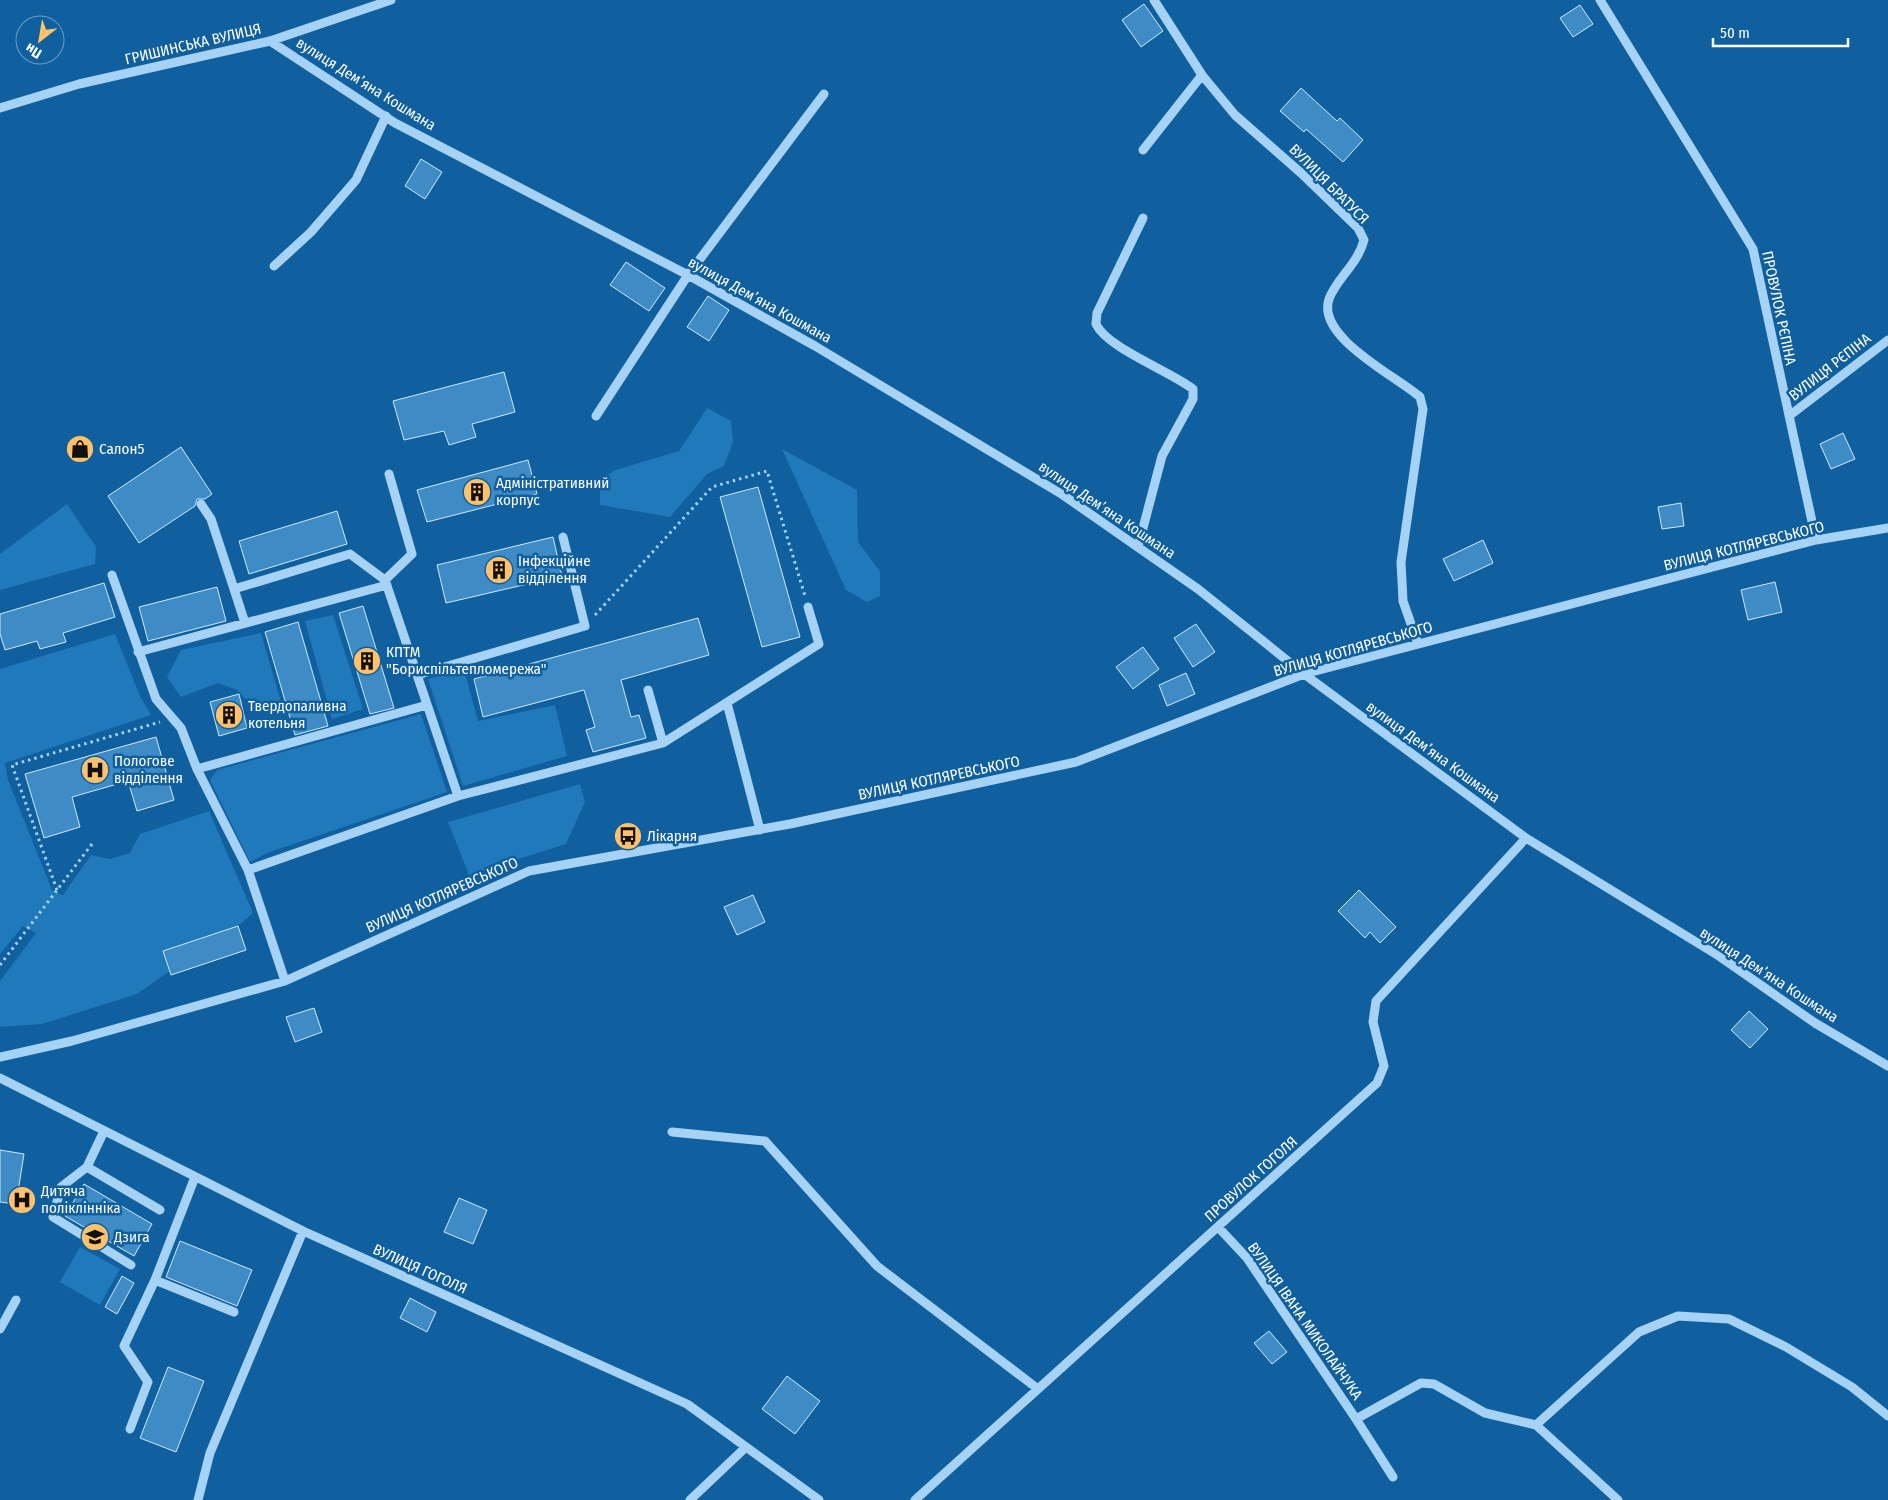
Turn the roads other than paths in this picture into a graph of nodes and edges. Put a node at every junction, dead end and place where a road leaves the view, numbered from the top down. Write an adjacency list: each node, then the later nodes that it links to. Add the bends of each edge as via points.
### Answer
1 (391, 0): 4 (street, ГРИШИНСЬКА ВУЛИЦЯ)
2 (1154, 0): 5 (street, ВУЛИЦЯ БРАТУСЯ)
3 (1600, 0): 15 (street, ПРОВУЛОК РЄПІНА, via 1753,249)
4 (270, 40): 7 (street, ГРИШИНСЬКА ВУЛИЦЯ, via 79,84); 8 (street, вулиця Демʼяна Кошмана)
5 (1202, 75): 9 (street); 27 (street, ВУЛИЦЯ БРАТУСЯ, via 1234,115 1301,173 1358,228 1364,240 1361,251 1329,298 1328,315 1345,341 1420,397 1423,409 1402,562 1403,602)
6 (824, 94): 12 (street)
7 (0, 108)
8 (386, 116): 11 (street, via 356,180 310,232); 12 (street, вулиця Демʼяна Кошмана)
9 (1143, 150)
10 (1143, 218): 21 (street, via 1097,313 1096,324 1106,339 1182,380 1193,389 1193,394 1187,412 1162,456)
11 (274, 266)
12 (688, 275): 14 (street); 21 (street, вулиця Демʼяна Кошмана, via 815,346 1063,495)
13 (1888, 340): 15 (street, ВУЛИЦЯ РЄПІНА)
14 (596, 416)
15 (1789, 416): 20 (street, ПРОВУЛОК РЄПІНА)
16 (390, 474): 23 (street, via 412,554)
17 (201, 504): 24 (street, via 211,519)
18 (1888, 528): 20 (street, ВУЛИЦЯ КОТЛЯРЕВСЬКОГО)
19 (562, 536): 30 (street, via 585,626)
20 (1816, 540): 27 (street, ВУЛИЦЯ КОТЛЯРЕВСЬКОГО)
21 (1138, 547): 29 (street, вулиця Демʼяна Кошмана, via 1198,589)
22 (112, 575): 28 (street)
23 (386, 582): 24 (street, via 350,554); 26 (street); 30 (street)
24 (234, 589): 26 (street)
25 (808, 607): 32 (street, via 818,644)
26 (245, 623): 28 (street)
27 (1418, 644): 29 (street, ВУЛИЦЯ КОТЛЯРЕВСЬКОГО)
28 (138, 652): 35 (street, via 156,699 181,728)
29 (1304, 674): 37 (street, ВУЛИЦЯ КОТЛЯРЕВСЬКОГО, via 1076,762); 38 (street, вулиця Демʼяна Кошмана)
30 (417, 675): 33 (street)
31 (648, 690): 34 (street)
32 (727, 703): 34 (street); 37 (street)
33 (427, 705): 35 (street); 36 (street)
34 (663, 743): 36 (street)
35 (197, 769): 39 (street)
36 (458, 796): 39 (street)
37 (760, 830): 40 (street, ВУЛИЦЯ КОТЛЯРЕВСЬКОГО, via 529,871)
38 (1526, 838): 42 (street, вулиця Демʼяна Кошмана, via 1719,956); 49 (street, ПРОВУЛОК ГОГОЛЯ, via 1376,1001 1373,1022 1384,1066 1377,1083)
39 (248, 870): 40 (street)
40 (285, 980): 41 (street, ВУЛИЦЯ КОТЛЯРЕВСЬКОГО, via 72,1041)
41 (0, 1057)
42 (1888, 1066)
43 (0, 1078): 44 (street, ВУЛИЦЯ ГОГОЛЯ)
44 (104, 1131): 46 (street); 47 (street, ВУЛИЦЯ ГОГОЛЯ)
45 (672, 1132): 56 (street, via 765,1141 877,1266)
46 (87, 1167): 48 (street); 51 (street, via 61,1187 53,1217)
47 (195, 1177): 50 (street, ВУЛИЦЯ ГОГОЛЯ); 52 (street)
48 (160, 1210)
49 (1218, 1227): 56 (street, ПРОВУЛОК ГОГОЛЯ); 58 (street, ВУЛИЦЯ ІВАНА МИКОЛАЙЧУКА, via 1247,1258)
50 (303, 1231): 61 (street, ВУЛИЦЯ ГОГОЛЯ, via 687,1404); 63 (street, via 210,1453)
51 (131, 1265)
52 (155, 1280): 54 (street); 60 (street, via 124,1346 148,1382)
53 (16, 1300): 55 (street)
54 (234, 1312)
55 (0, 1329)
56 (1038, 1389): 66 (street, ПРОВУЛОК ГОГОЛЯ)
57 (1888, 1416): 59 (street, via 1852,1387 1794,1352 1729,1319 1678,1316 1639,1332)
58 (1356, 1419): 59 (street, ВУЛИЦЯ ІВАНА МИКОЛАЙЧУКА, via 1421,1383 1434,1384 1485,1413); 62 (street)
59 (1536, 1425): 67 (street)
60 (130, 1429)
61 (746, 1447): 64 (street); 65 (street, ВУЛИЦЯ ГОГОЛЯ)
62 (1393, 1476)
63 (198, 1500)
64 (690, 1500)
65 (819, 1500)
66 (915, 1500)
67 (1618, 1500)

